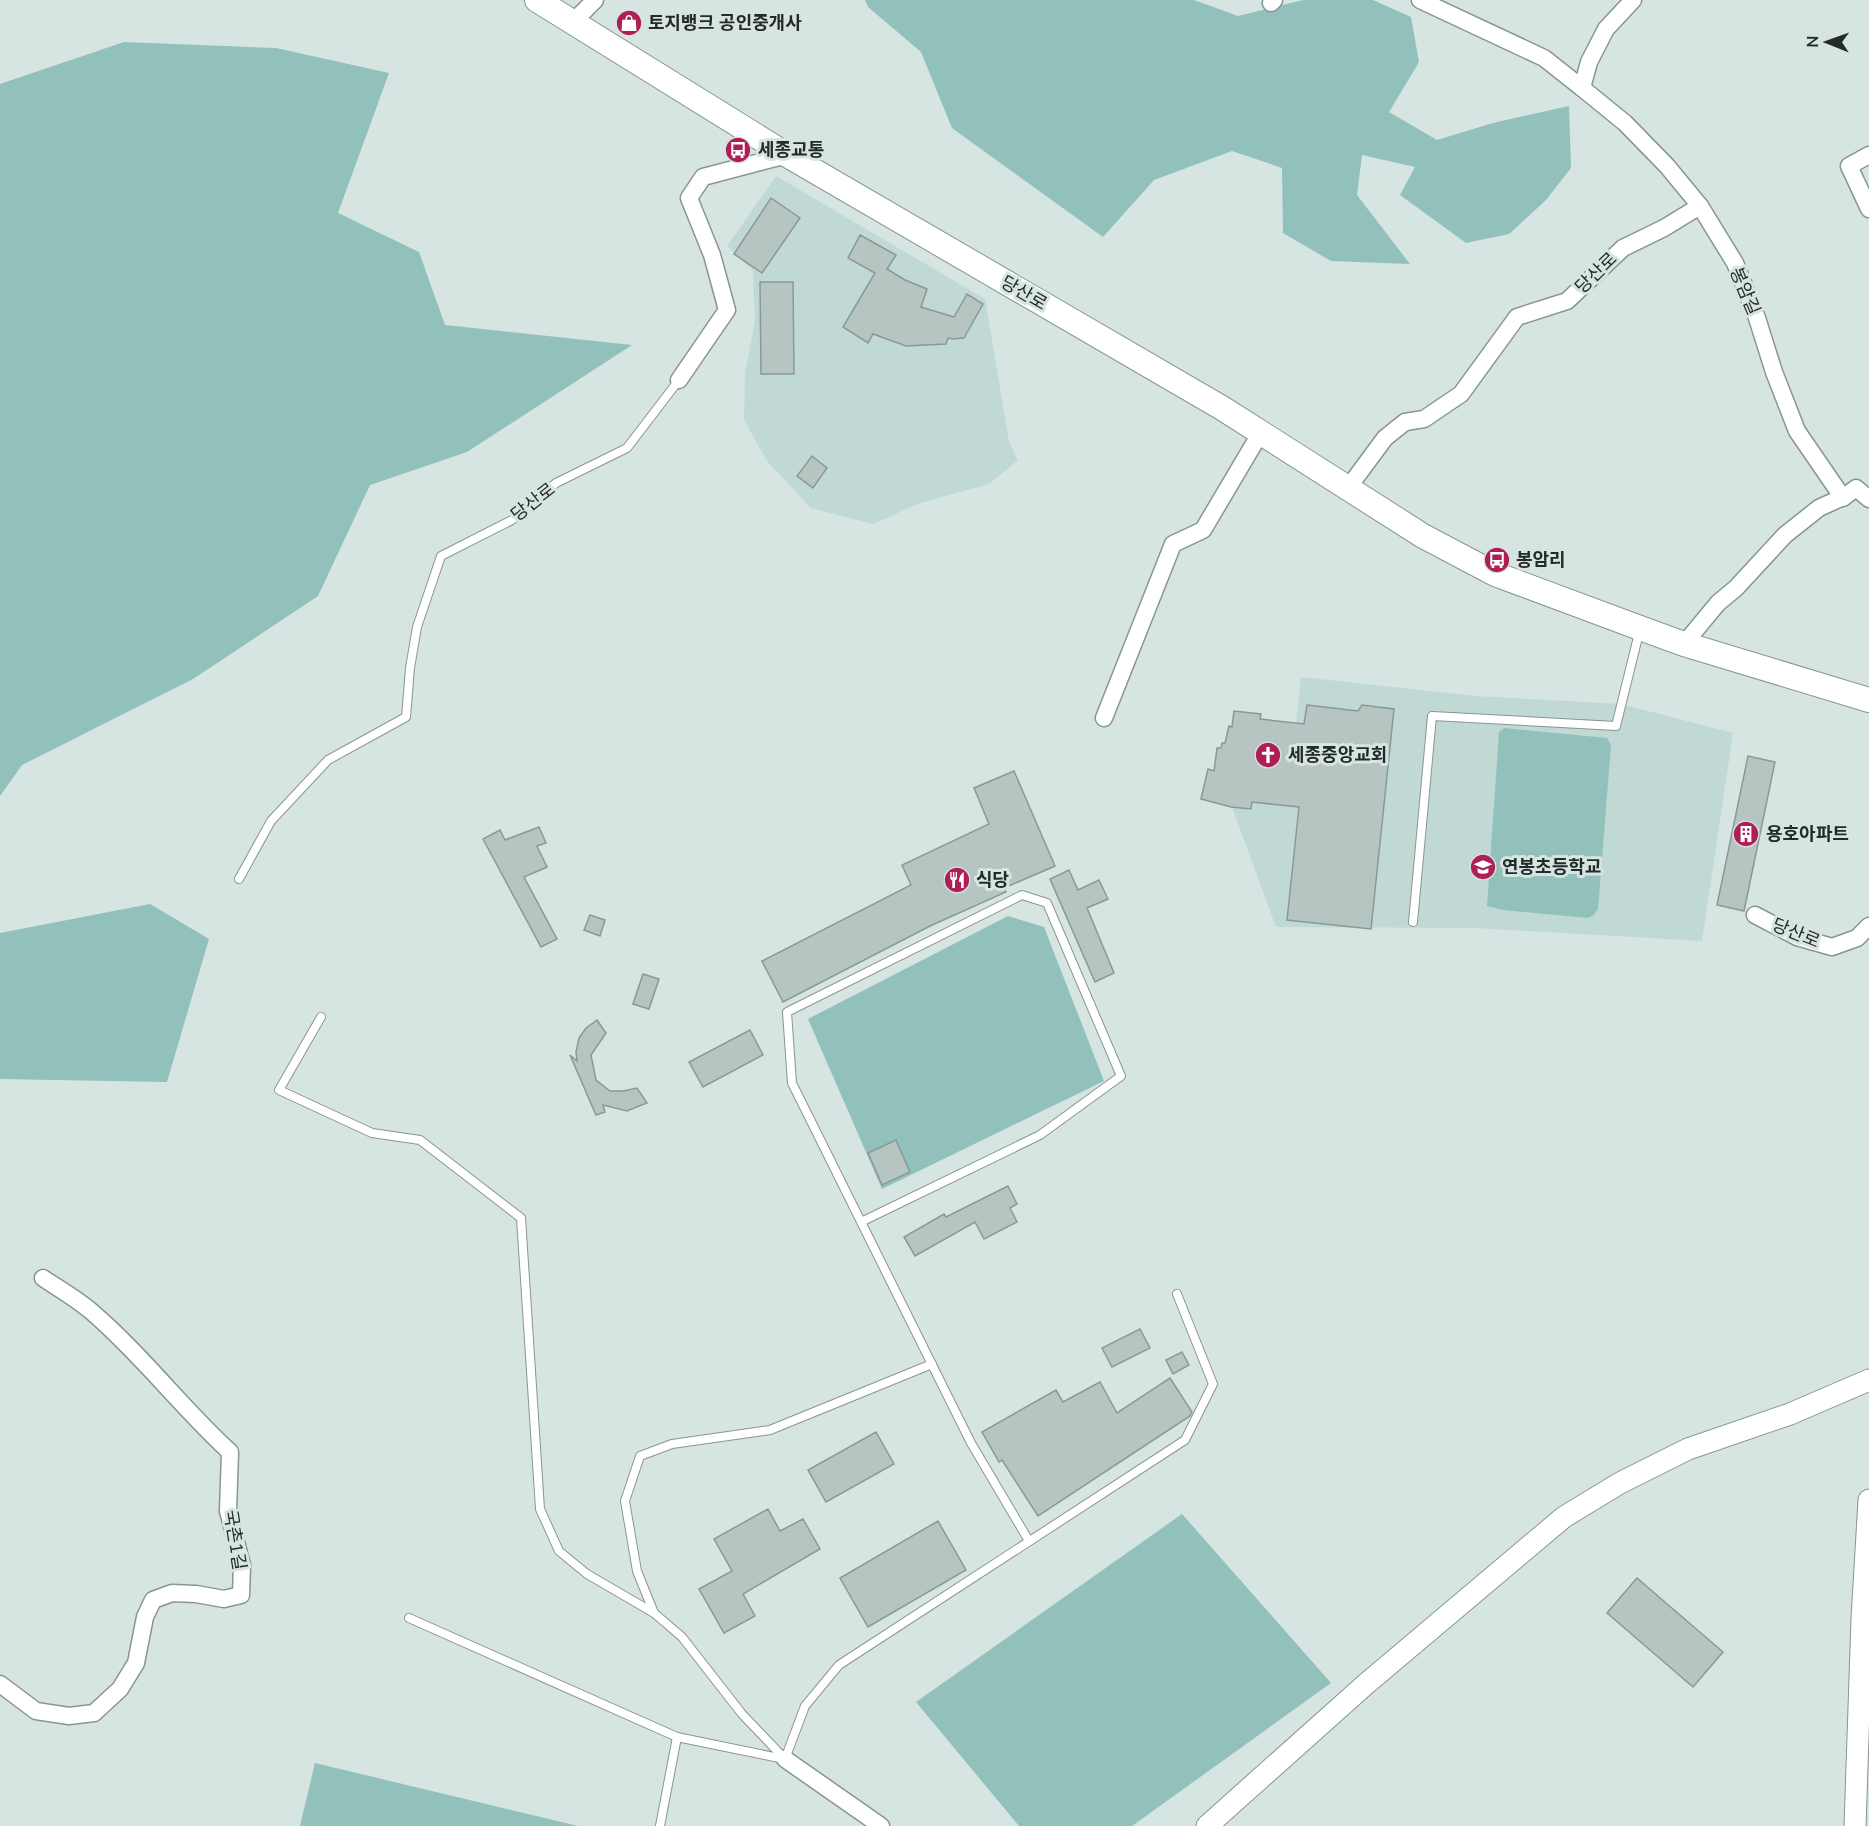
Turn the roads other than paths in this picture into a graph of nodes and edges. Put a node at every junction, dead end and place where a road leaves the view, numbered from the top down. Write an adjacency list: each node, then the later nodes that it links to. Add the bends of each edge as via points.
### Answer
1 (537, 0): 5 (main road, 당산로)
2 (595, 0): 5 (street)
3 (1420, 0): 6 (street, 봉암길, via 1544,58)
4 (1633, 0): 6 (street, via 1606,29 1589,62)
5 (573, 22): 7 (main road, 당산로)
6 (1582, 88): 9 (street, 봉암길, via 1668,166)
7 (787, 155): 11 (street, 당산로, via 703,177 689,198 728,310); 12 (main road, 당산로)
8 (1869, 155): 10 (street, via 1849,165)
9 (1700, 206): 13 (street, 당산로, via 1623,248 1567,301 1517,317 1461,394 1424,419 1405,422 1385,438); 14 (street, 봉암길, via 1735,263 1797,431)
10 (1869, 209)
11 (680, 380): 20 (lane, 당산로, via 627,448 556,483 512,520 441,556 417,627 406,717 328,760 271,821)
12 (1261, 432): 13 (main road, 당산로); 19 (street, via 1203,530 1173,544)
13 (1348, 488): 16 (main road, 당산로, via 1423,536 1495,574)
14 (1843, 497): 15 (street, via 1856,488); 17 (street, via 1819,508 1785,535)
15 (1869, 499)
16 (1640, 628): 17 (main road, 당산로); 22 (lane, via 1616,726 1432,716)
17 (1684, 644): 18 (main road, 당산로)
18 (1869, 700)
19 (1104, 718)
20 (239, 879)
21 (1755, 915): 23 (street, 당산로, via 1797,937 1832,947 1857,938)
22 (1413, 922)
23 (1869, 926)
24 (321, 1017): 32 (lane, via 279,1090 372,1133 420,1140 521,1218 540,1509 559,1551 588,1574)
25 (861, 1222): 25 (lane, via 792,1083 787,1012 1022,895 1047,903 1121,1076 1040,1135); 28 (lane)
26 (43, 1278): 35 (street, 국촌1길, via 91,1311 230,1452 228,1510 242,1565 241,1595 224,1599 172,1593 153,1600 135,1663 120,1689 94,1713 69,1716 36,1711)
27 (1177, 1294): 31 (lane, via 1213,1384 1185,1440)
28 (932, 1365): 31 (lane, via 971,1443); 32 (lane, via 770,1430 672,1444 640,1456 625,1501 637,1571)
29 (1869, 1380): 41 (street, via 1791,1414 1688,1449 1564,1517 1366,1684)
30 (1869, 1500): 34 (street)
31 (1029, 1541): 37 (lane, via 839,1665 805,1706)
32 (654, 1613): 37 (lane, via 682,1637 742,1714)
33 (409, 1618): 36 (lane)
34 (1865, 1668): 38 (street)
35 (0, 1684)
36 (677, 1737): 37 (lane); 39 (lane)
37 (785, 1760): 40 (street)
38 (1857, 1814)
39 (660, 1826)
40 (881, 1826)
41 (1208, 1826)

